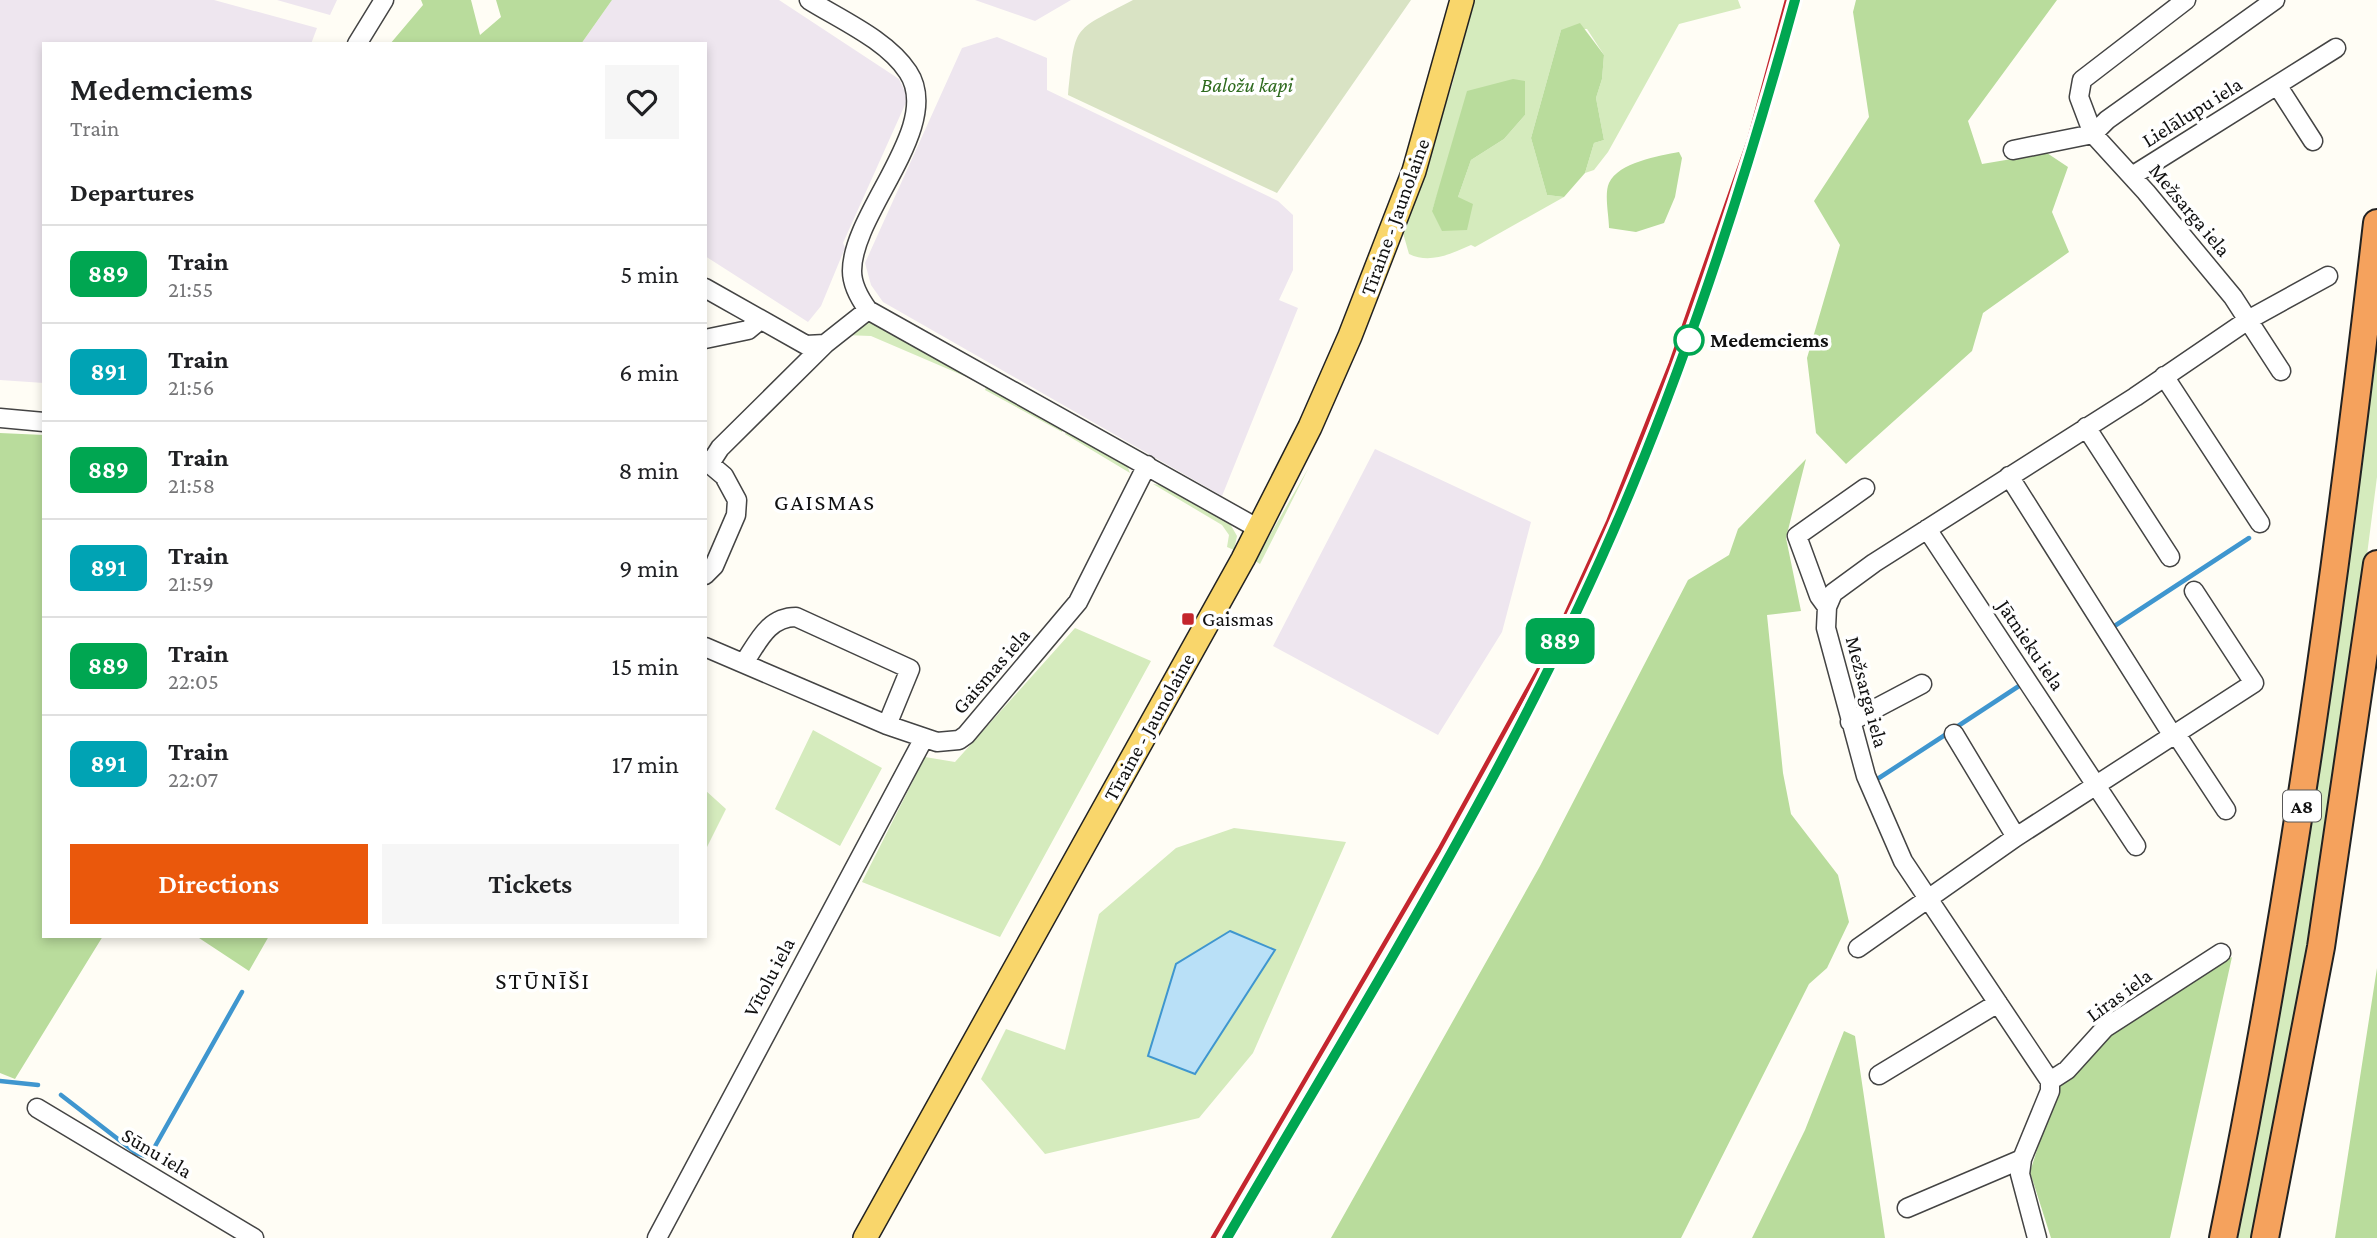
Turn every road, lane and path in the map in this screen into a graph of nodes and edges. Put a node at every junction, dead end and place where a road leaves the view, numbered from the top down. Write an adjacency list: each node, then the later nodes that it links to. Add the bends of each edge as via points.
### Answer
1 (384, 0): 6 (street)
2 (809, 0): 16 (street, via 899,61 914,82 918,102 911,128 855,250 852,273)
3 (1462, 0): 31 (main road, Tīraine - Jaunolaine, via 1417,160 1381,260 1330,384)
4 (2186, 0): 9 (street, via 2082,80 2079,97)
5 (2275, 0): 9 (street)
6 (358, 42)
7 (2336, 48): 8 (street, Lielālupu iela)
8 (2277, 85): 10 (street, Lielālupu iela); 12 (street, Lielālupu iela)
9 (2093, 134): 11 (street); 12 (street, Mežsarga iela)
10 (2313, 141)
11 (2013, 150)
12 (2132, 176): 17 (street, Mežsarga iela, via 2234,297)
13 (2377, 223): 63 (highway, A8, via 2308,765 2262,1049)
14 (2328, 276): 17 (street)
15 (707, 289): 18 (street)
16 (868, 310): 20 (street); 27 (street)
17 (2248, 320): 21 (street, Mežsarga iela); 22 (street)
18 (759, 321): 19 (street, via 748,330); 20 (street, via 806,345)
19 (707, 339)
20 (825, 344): 26 (street)
21 (2281, 371)
22 (2164, 376): 25 (street); 30 (street)
23 (0, 418): 24 (street)
24 (42, 422)
25 (2086, 427): 28 (street); 33 (street)
26 (708, 461): 35 (street, via 737,500 736,515 715,566)
27 (1147, 465): 31 (street); 45 (street, Gaismas iela, via 1082,596 1057,629 966,736 947,742)
28 (2009, 476): 32 (street); 44 (street)
29 (1866, 488): 37 (street, via 1797,536)
30 (2260, 523)
31 (1259, 529): 61 (main road, Tīraine - Jaunolaine)
32 (1927, 529): 37 (street, via 1833,593); 46 (street, Jātnieku iela)
33 (2171, 557)
34 (2377, 564): 64 (highway, A8, via 2322,947)
35 (707, 573)
36 (2194, 591): 44 (street, via 2254,683)
37 (1827, 607): 41 (street, Mežsarga iela, via 1832,660)
38 (707, 648): 39 (street, Gaismas iela)
39 (744, 663): 42 (street, Gaismas iela); 42 (street, via 767,628 782,617 796,617 910,670)
40 (1922, 684): 41 (street)
41 (1850, 722): 50 (street, Mežsarga iela, via 1883,821)
42 (887, 725): 45 (street, Gaismas iela)
43 (1954, 734): 48 (street)
44 (2175, 735): 46 (street); 47 (street)
45 (924, 738): 60 (street, Vītolu iela)
46 (2097, 785): 48 (street); 49 (street, Jātnieku iela)
47 (2226, 810)
48 (2016, 837): 50 (street)
49 (2136, 846)
50 (1928, 896): 51 (street); 53 (street, Mežsarga iela)
51 (1858, 948)
52 (2221, 953): 55 (street, Liras iela, via 2105,1028 2067,1070)
53 (1998, 1003): 54 (street); 55 (street, Mežsarga iela)
54 (1879, 1075)
55 (2050, 1081): 57 (street)
56 (37, 1108): 59 (street, Sūnu iela)
57 (2022, 1159): 58 (street); 62 (street, via 2020,1174)
58 (1907, 1208)
59 (254, 1238)
60 (657, 1238)
61 (865, 1238)
62 (2037, 1238)
63 (2223, 1238)
64 (2265, 1238)

